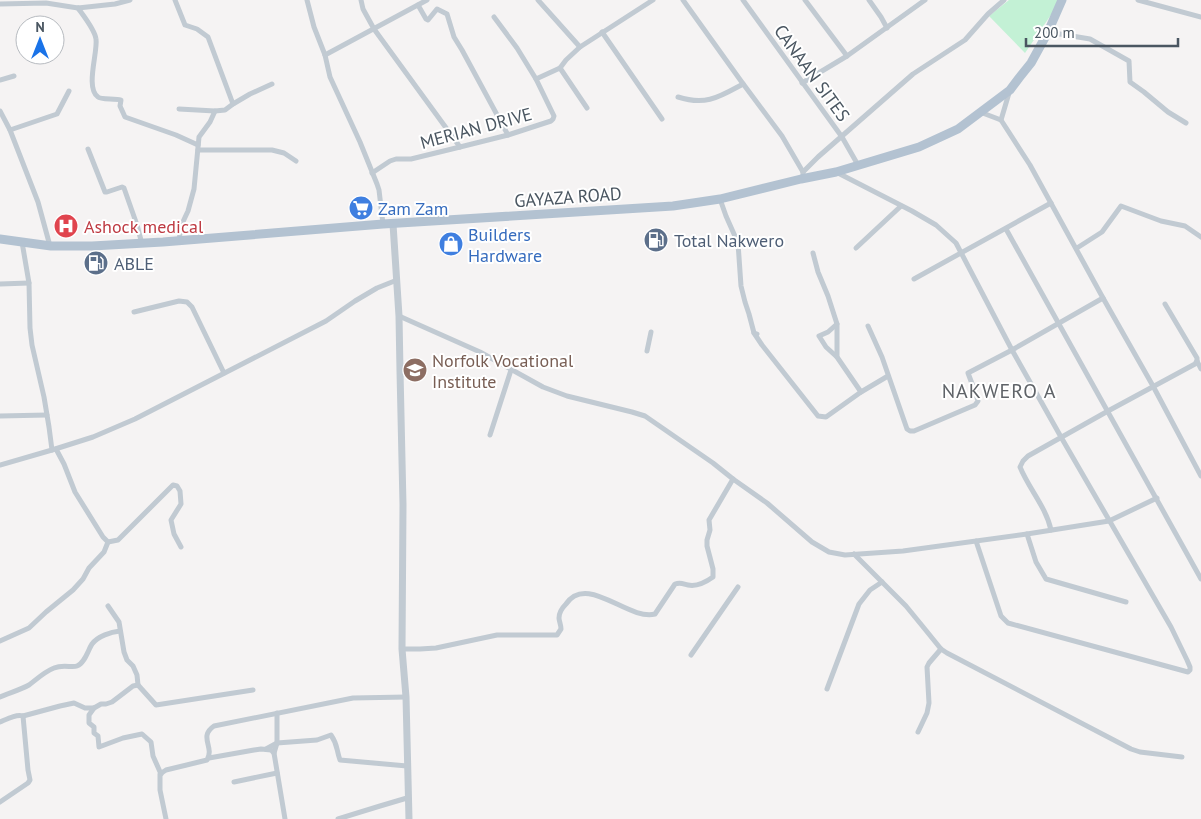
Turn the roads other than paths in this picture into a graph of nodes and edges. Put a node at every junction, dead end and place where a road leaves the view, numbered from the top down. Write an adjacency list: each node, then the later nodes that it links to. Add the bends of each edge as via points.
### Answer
1 (130, 0): 16 (street)
2 (175, 0): 40 (street, via 185,25 208,37)
3 (307, 0): 28 (street)
4 (361, 0): 24 (street)
5 (427, 0): 19 (street)
6 (547, 0): 17 (street)
7 (653, 0): 25 (street, MERIAN DRIVE)
8 (683, 0): 36 (street)
9 (743, 0): 34 (street, CANAAN SITES)
10 (806, 0): 29 (street)
11 (869, 0): 23 (street)
12 (925, 0): 23 (street)
13 (1004, 0): 51 (street, via 965,40 913,74)
14 (1062, 0): 26 (main road, GAYAZA ROAD)
15 (1138, 0): 22 (street)
16 (115, 2): 20 (street)
17 (540, 2): 27 (street)
18 (0, 4): 20 (street)
19 (418, 5): 24 (street); 50 (street, via 428,20 438,9 448,14 454,37)
20 (78, 8): 53 (street, via 96,38 92,81 96,96 121,100 125,118 176,135)
21 (494, 17): 32 (street)
22 (1201, 17)
23 (887, 28): 29 (street)
24 (374, 29): 28 (street); 52 (street)
25 (602, 32): 27 (street, MERIAN DRIVE); 46 (street)
26 (1048, 32): 37 (main road, GAYAZA ROAD); 48 (street, via 1090,39 1129,61 1130,82)
27 (580, 47): 30 (street, MERIAN DRIVE)
28 (325, 55): 58 (street, via 330,77)
29 (847, 56): 34 (street)
30 (560, 68): 32 (street, MERIAN DRIVE); 41 (street)
31 (14, 76): 33 (street)
32 (536, 79): 50 (street, MERIAN DRIVE, via 553,119)
33 (0, 80)
34 (802, 83): 51 (street, CANAAN SITES)
35 (272, 84): 40 (street)
36 (743, 84): 39 (street, via 709,100 691,101); 59 (street, via 782,136)
37 (1010, 90): 45 (main road, GAYAZA ROAD); 47 (street)
38 (68, 91): 49 (street, via 57,114)
39 (678, 97)
40 (233, 104): 44 (street, via 225,110)
41 (587, 108)
42 (179, 109): 44 (street)
43 (0, 111): 49 (street)
44 (215, 111): 53 (street, via 199,138)
45 (980, 112): 47 (street); 56 (main road, GAYAZA ROAD, via 958,129 919,147)
46 (662, 119)
47 (1001, 120): 61 (street)
48 (1186, 123)
49 (10, 130): 71 (street, via 38,202)
50 (508, 136): 52 (street, MERIAN DRIVE)
51 (842, 137): 56 (street, CANAAN SITES); 59 (street)
52 (460, 147): 58 (street, MERIAN DRIVE, via 411,159 396,159)
53 (198, 148): 55 (street, via 272,150); 68 (street, via 194,189)
54 (88, 149): 70 (street, via 104,192 124,188)
55 (296, 161)
56 (858, 165): 57 (main road, GAYAZA ROAD)
57 (836, 172): 59 (main road, GAYAZA ROAD); 62 (street)
58 (372, 173): 63 (street, via 379,190)
59 (802, 175): 60 (main road, GAYAZA ROAD)
60 (720, 199): 64 (main road, GAYAZA ROAD, via 674,206); 97 (street, via 738,243 741,286 755,333 762,345 818,416 826,417)
61 (1051, 203): 65 (street); 73 (street)
62 (901, 206): 72 (street); 75 (street, via 936,225 956,243)
63 (383, 224): 64 (main road, GAYAZA ROAD); 68 (main road, GAYAZA ROAD)
64 (393, 224): 77 (street)
65 (1006, 229): 75 (street); 84 (street)
66 (1201, 237): 73 (street, via 1185,226 1121,206 1102,232)
67 (0, 238): 69 (main road, GAYAZA ROAD)
68 (179, 241): 70 (main road, GAYAZA ROAD)
69 (22, 242): 71 (main road, GAYAZA ROAD); 78 (street)
70 (142, 244): 71 (main road, GAYAZA ROAD)
71 (50, 246)
72 (856, 248)
73 (1077, 248): 80 (street)
74 (813, 253): 85 (street)
75 (961, 254): 76 (street); 88 (street)
76 (914, 279)
77 (397, 280): 83 (street); 94 (street)
78 (29, 283): 79 (street); 99 (street, via 32,345)
79 (0, 284)
80 (1103, 298): 84 (street); 96 (street)
81 (1165, 304): 91 (street)
82 (134, 312): 94 (street, via 178,301 187,302)
83 (398, 316): 93 (street, via 480,352); 122 (street, via 403,505)
84 (1059, 323): 88 (street); 98 (street)
85 (837, 324): 90 (street); 90 (street, via 819,336)
86 (868, 326): 95 (street)
87 (651, 332): 89 (street)
88 (1012, 350): 95 (street, via 968,373 978,401 975,405 914,431 907,429); 102 (street)
89 (647, 351)
90 (837, 357): 97 (street)
91 (1197, 361): 92 (street); 96 (street)
92 (1201, 369)
93 (511, 370): 101 (street); 106 (street, via 561,394 645,416)
94 (224, 373): 103 (street, via 135,418)
95 (888, 376): 97 (street)
96 (1154, 386): 98 (street); 105 (street)
97 (861, 392)
98 (1108, 411): 102 (street); 107 (street)
99 (47, 415): 100 (street); 103 (street)
100 (0, 416)
101 (490, 435)
102 (1061, 437): 108 (street); 109 (street, via 1028,456 1020,467 1044,509)
103 (54, 450): 104 (street); 112 (street)
104 (0, 465)
105 (1201, 475)
106 (734, 479): 114 (street, via 822,549 836,554); 122 (street, via 709,520 707,546 713,577 696,585 675,584 655,614 640,613 593,594 582,593 567,601 559,617 561,629 557,635 497,635 436,648)
107 (1157, 498): 108 (street); 115 (street)
108 (1109, 521): 109 (street); 111 (street, via 1171,627 1189,671 1008,623 1001,616)
109 (1050, 530): 110 (street)
110 (1027, 534): 111 (street); 118 (street, via 1036,562 1046,579)
111 (976, 541): 114 (street)
112 (108, 542): 113 (street, via 118,540 176,485 181,504 171,520); 121 (street, via 104,552 73,590 29,628)
113 (181, 548)
114 (854, 554): 116 (street)
115 (1201, 579)
116 (882, 582): 123 (street); 127 (street, via 870,590 859,604)
117 (738, 587): 124 (street)
118 (1126, 602)
119 (108, 606): 120 (street, via 119,622)
120 (120, 631): 125 (street, via 124,652 137,675); 128 (street, via 93,642 78,665 56,667)
121 (0, 641)
122 (402, 649): 129 (street)
123 (941, 649): 134 (street, via 927,668 929,703); 138 (street, via 1131,749)
124 (691, 655)
125 (138, 685): 126 (street, via 156,705); 130 (street, via 112,702)
126 (253, 690)
127 (827, 690)
128 (0, 697)
129 (406, 697): 131 (street, via 353,698); 140 (street)
130 (94, 708): 132 (street, via 74,703); 141 (street, via 89,723 98,736 99,747 142,734 151,742)
131 (277, 713): 135 (street); 139 (street, via 214,726 207,734)
132 (23, 716): 133 (street); 145 (street, via 30,780)
133 (0, 722)
134 (918, 732)
135 (277, 743): 136 (street); 137 (street); 140 (street, via 317,740 331,735 337,743 340,760)
136 (266, 750): 137 (street); 139 (street)
137 (274, 753): 142 (street)
138 (1182, 757)
139 (209, 758): 141 (street)
140 (407, 766): 144 (street)
141 (161, 774): 146 (street, via 160,790)
142 (277, 774): 143 (street); 147 (street)
143 (234, 782)
144 (408, 798): 148 (street); 149 (street)
145 (0, 802)
146 (166, 819)
147 (285, 819)
148 (338, 819)
149 (409, 819)

